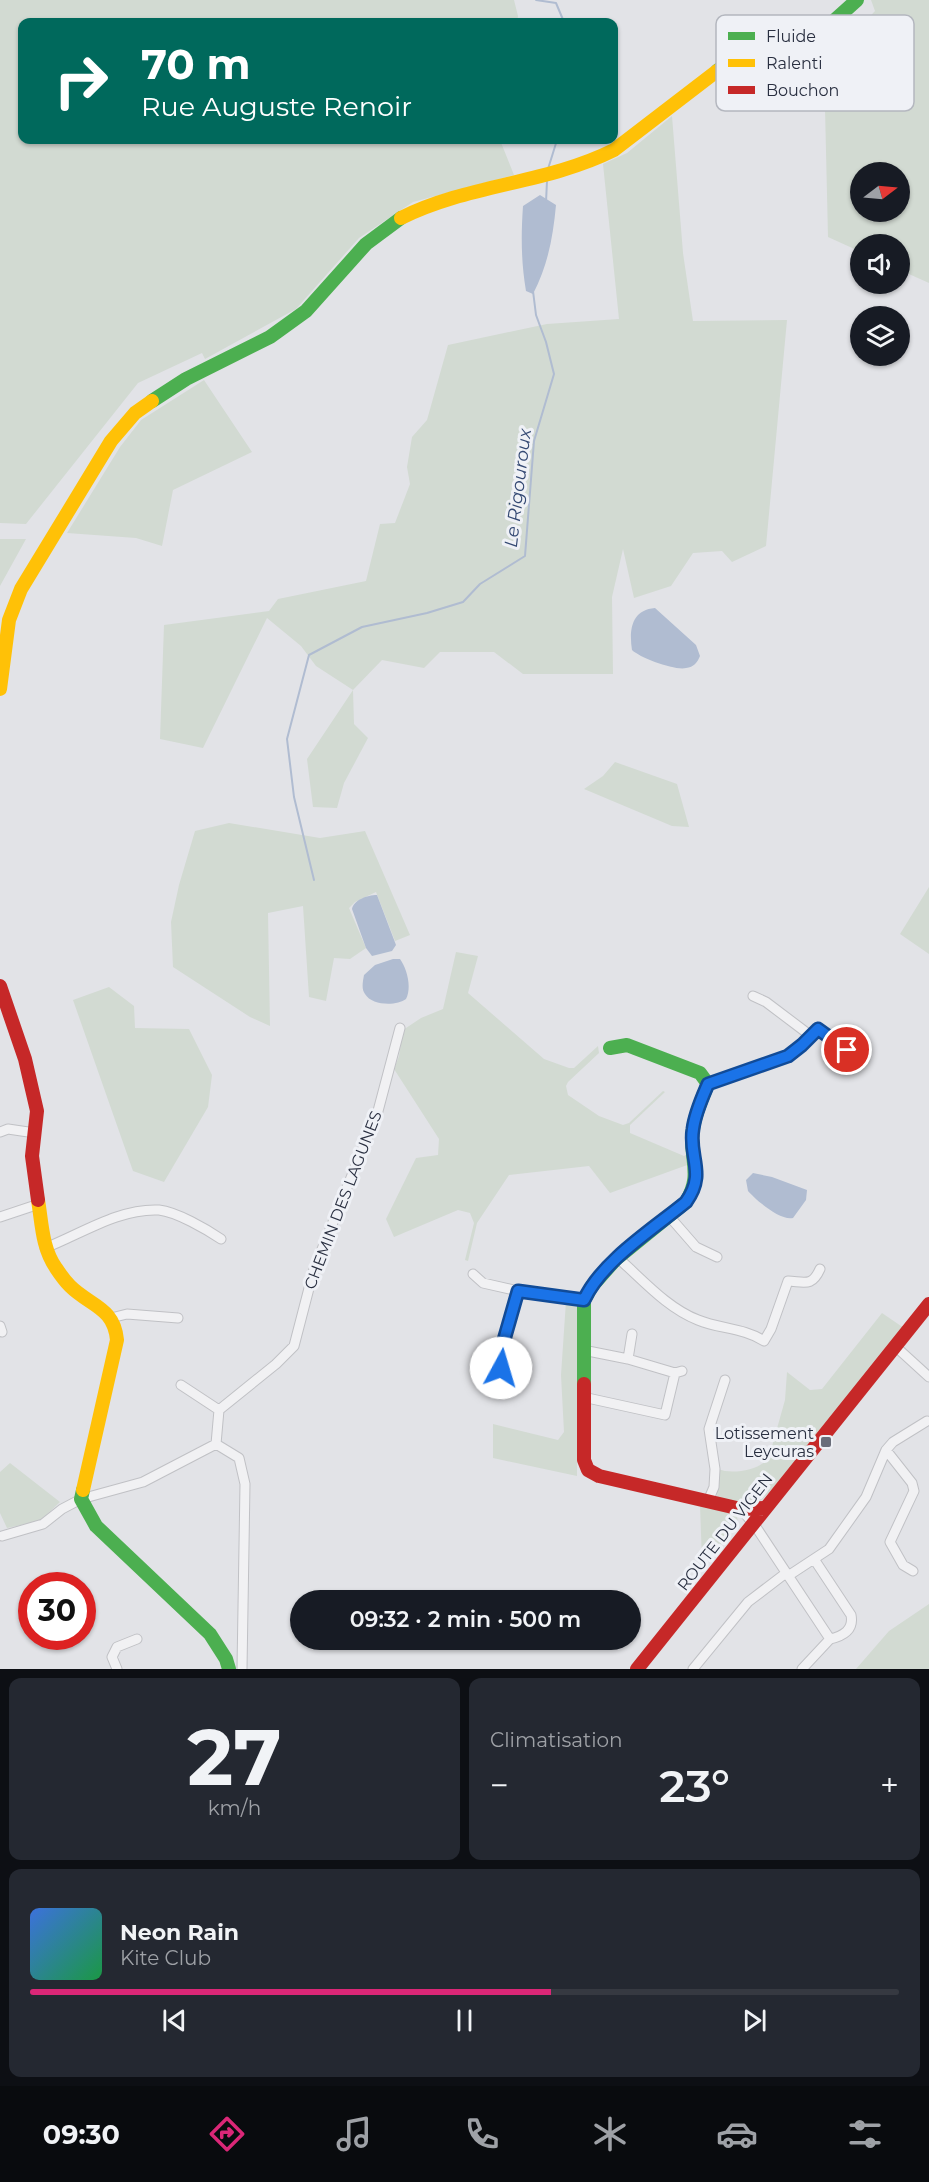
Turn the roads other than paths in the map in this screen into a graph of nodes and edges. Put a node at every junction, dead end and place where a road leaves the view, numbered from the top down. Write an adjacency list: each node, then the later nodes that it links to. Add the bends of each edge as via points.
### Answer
1 (857, 0): 2 (street)
2 (840, 15)
3 (716, 72): 4 (street, via 598,158 455,196 394,222 366,244 297,318 270,337 186,379 135,414 111,441 21,588 9,620)
4 (0, 689)
5 (0, 986): 13 (street, via 32,1086 37,1111)
6 (753, 996): 8 (street)
7 (400, 1028): 37 (street, CHEMIN DES LAGUNES, via 378,1111 314,1269 294,1346)
8 (811, 1036): 10 (street, via 818,1029); 11 (street, via 788,1056)
9 (610, 1047): 11 (street, via 627,1045 700,1073)
10 (861, 1061)
11 (708, 1084): 15 (street, via 692,1130 697,1165 692,1193)
12 (0, 1131): 13 (street)
13 (35, 1132): 14 (street, via 32,1156)
14 (39, 1204): 16 (street); 18 (street)
15 (669, 1216): 19 (street, via 696,1247); 20 (street)
16 (0, 1217)
17 (221, 1239): 18 (street, via 202,1226 160,1210 129,1212)
18 (45, 1248): 26 (street, via 71,1287)
19 (717, 1257)
20 (618, 1258): 21 (street, via 678,1311 764,1341 788,1281 810,1283); 24 (street, via 593,1282)
21 (820, 1269)
22 (473, 1274): 23 (street, via 483,1283)
23 (518, 1291): 24 (street); 32 (street, via 504,1340 501,1368)
24 (584, 1300): 30 (street)
25 (929, 1304): 29 (street, ROUTE DU VIGEN)
26 (111, 1318): 27 (street, via 127,1314); 41 (street, via 117,1340)
27 (178, 1318)
28 (632, 1334): 31 (street)
29 (896, 1346): 34 (street); 43 (street, ROUTE DU VIGEN)
30 (583, 1350): 31 (street); 36 (street)
31 (628, 1359): 36 (street, via 679,1372 665,1416)
32 (525, 1376)
33 (725, 1380): 42 (street, via 709,1429 716,1469)
34 (928, 1382)
35 (181, 1385): 37 (street)
36 (583, 1397): 42 (street, via 584,1460 588,1470 599,1476)
37 (219, 1410): 39 (street)
38 (927, 1421): 40 (street)
39 (216, 1444): 41 (street, via 143,1482); 55 (street, via 239,1458 245,1484)
40 (886, 1450): 48 (street, via 866,1497 829,1549); 49 (street, via 914,1491 890,1542 903,1565)
41 (81, 1499): 46 (street, via 43,1524); 54 (street, via 96,1526 210,1634)
42 (708, 1501): 44 (street)
43 (765, 1508): 44 (street); 45 (street, ROUTE DU VIGEN)
44 (741, 1509): 45 (street)
45 (752, 1524): 50 (street); 56 (street, ROUTE DU VIGEN)
46 (1, 1534): 47 (street)
47 (0, 1547)
48 (814, 1558): 50 (street); 52 (street, via 853,1623 850,1629)
49 (914, 1571)
50 (787, 1574): 52 (street); 57 (street, via 748,1602)
51 (137, 1638): 53 (street, via 117,1647 112,1657)
52 (830, 1639): 58 (street)
53 (117, 1669)
54 (229, 1669)
55 (242, 1669)
56 (637, 1669)
57 (693, 1669)
58 (802, 1669)

